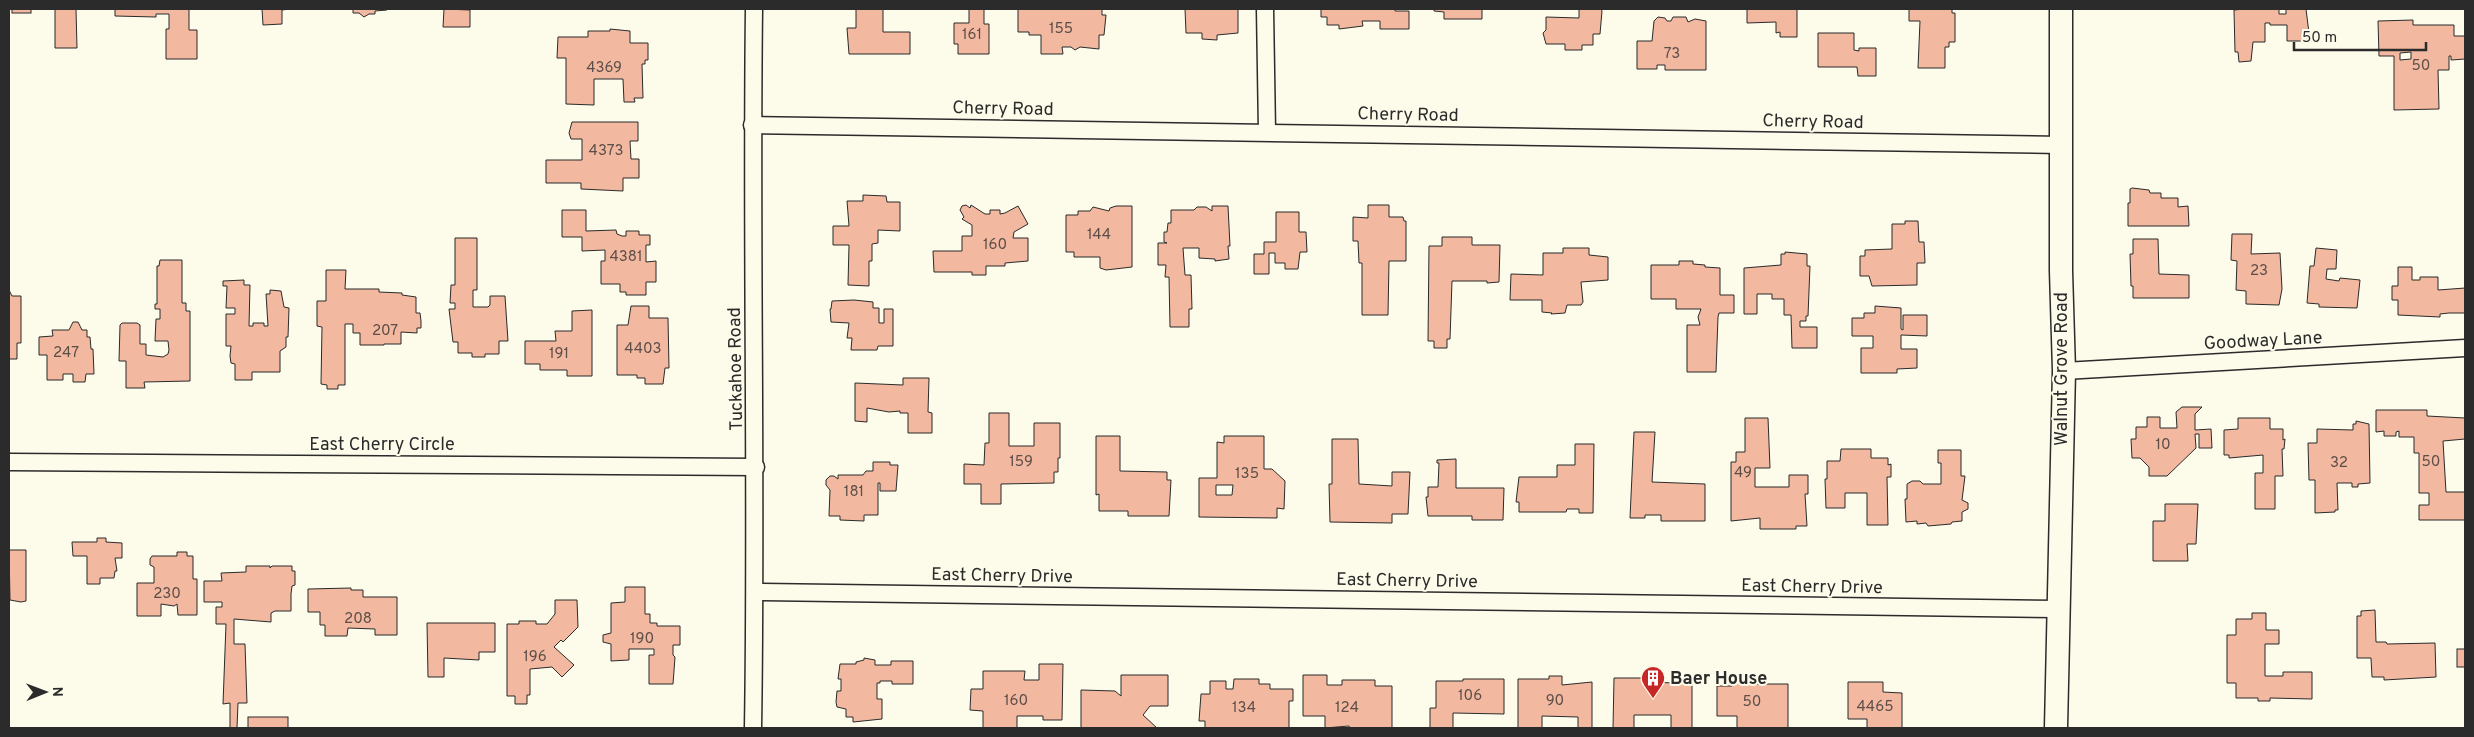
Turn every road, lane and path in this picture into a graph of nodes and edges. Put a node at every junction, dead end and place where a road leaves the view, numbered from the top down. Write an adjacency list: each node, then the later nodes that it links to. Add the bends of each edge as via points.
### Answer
1 (754, 9): 4 (street, Tuckahoe Road)
2 (1264, 9): 5 (street)
3 (2061, 9): 6 (main road, Walnut Grove Road)
4 (752, 125): 5 (street, Cherry Road); 10 (street, Tuckahoe Road)
5 (1267, 132): 6 (street, Cherry Road)
6 (2062, 145): 8 (main road, Walnut Grove Road)
7 (2465, 348): 8 (street, Goodway Lane)
8 (2064, 371): 12 (main road, Walnut Grove Road)
9 (9, 462): 10 (street, East Cherry Circle)
10 (756, 467): 11 (street, Tuckahoe Road)
11 (755, 592): 12 (street, East Cherry Drive); 13 (street, Tuckahoe Road)
12 (2059, 609): 14 (main road, Walnut Grove Road)
13 (753, 728)
14 (2056, 728)

